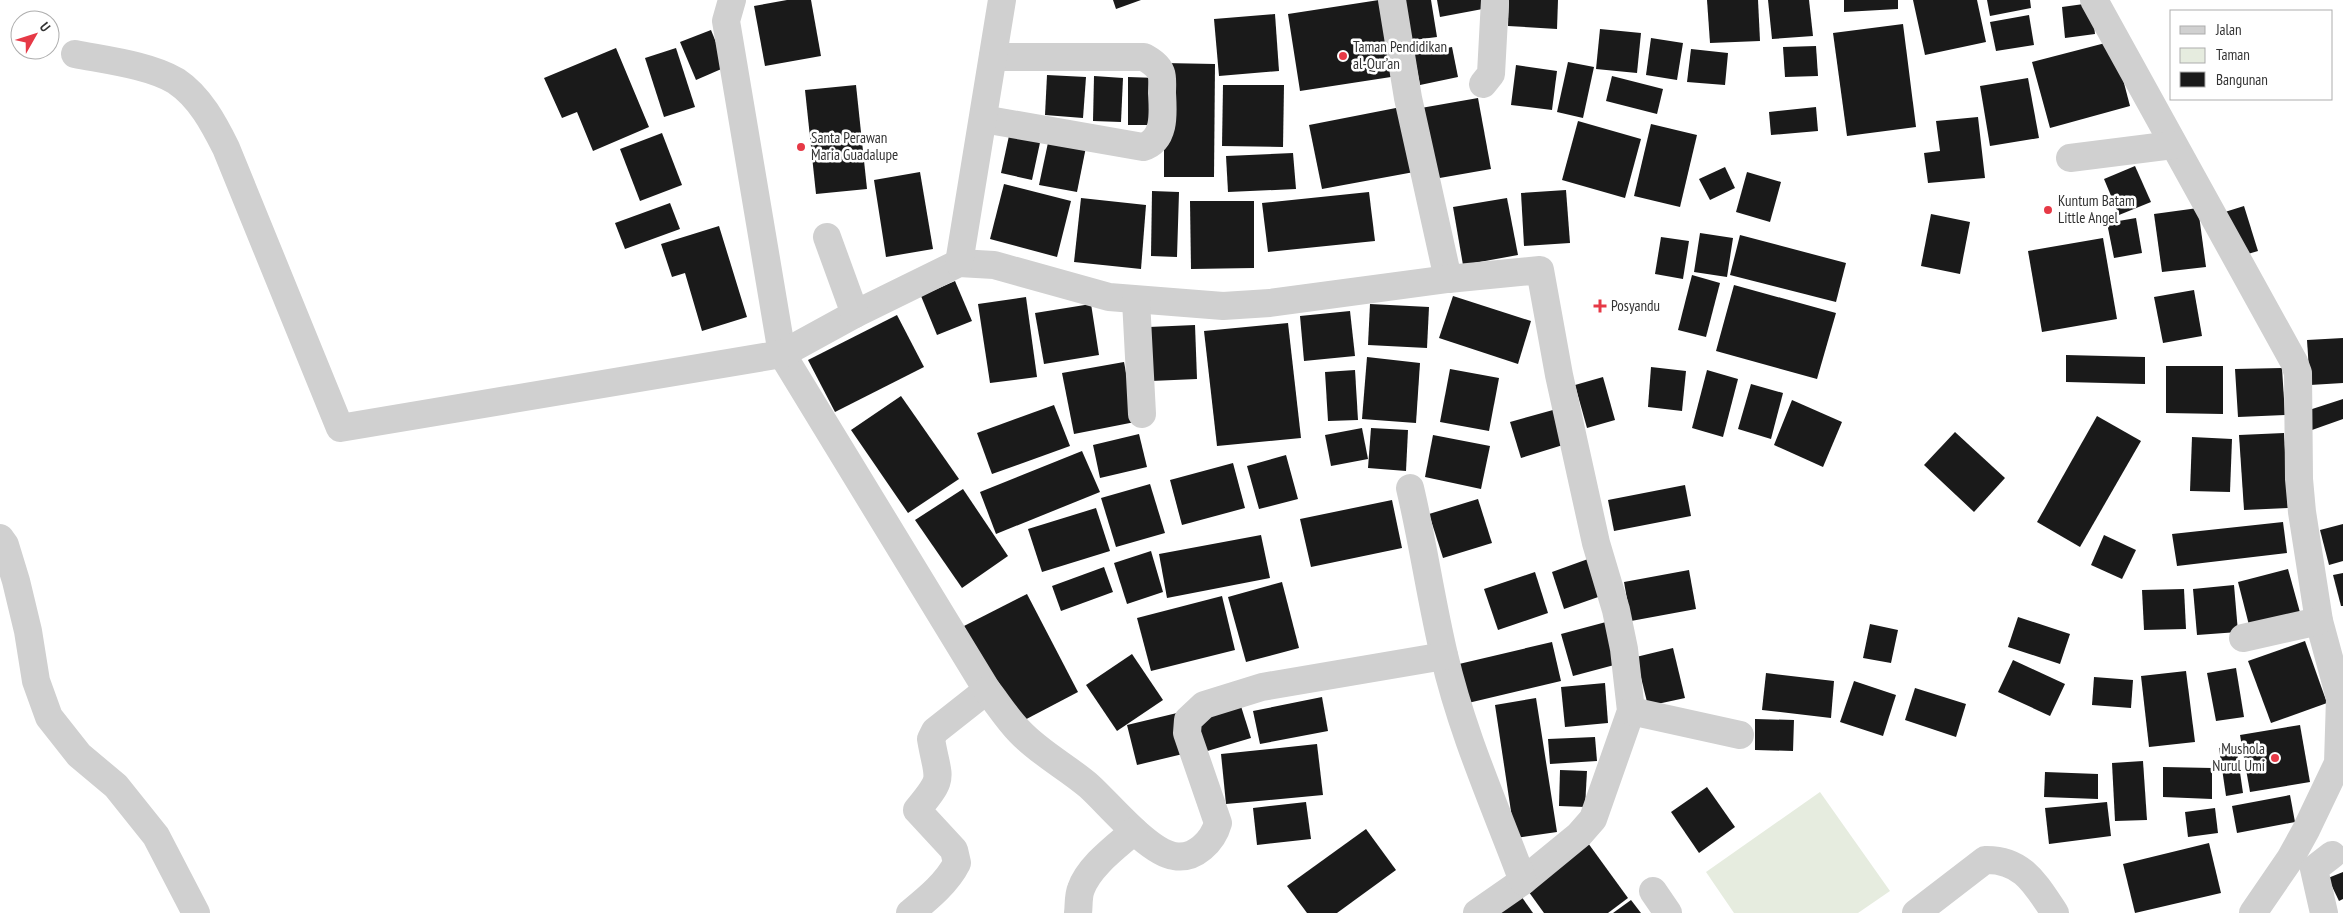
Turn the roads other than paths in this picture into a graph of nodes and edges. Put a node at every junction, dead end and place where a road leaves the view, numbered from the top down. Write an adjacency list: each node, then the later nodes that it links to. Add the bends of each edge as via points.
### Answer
1 (732, 0): 17 (street, via 726,21)
2 (1002, 0): 7 (street)
3 (1392, 0): 14 (street, via 1408,98)
4 (1495, 0): 8 (street, via 1491,74)
5 (2094, 0): 10 (street)
6 (75, 54): 17 (street, via 149,70 175,81 192,95 212,121 226,148 340,428)
7 (993, 57): 9 (street); 9 (street, via 1144,58 1154,63 1162,74 1163,120 1156,139 1143,147)
8 (1483, 84)
9 (983, 119): 13 (street)
10 (2173, 145): 11 (street); 21 (street, via 2298,373 2299,479 2308,562)
11 (2070, 158)
12 (827, 237): 16 (street)
13 (958, 263): 15 (street, via 994,266 1108,297); 16 (street)
14 (1448, 279): 15 (street, via 1270,303 1223,306); 26 (street, via 1540,270 1559,375 1594,533 1616,610)
15 (1136, 300): 18 (street)
16 (855, 314): 17 (street)
17 (782, 354): 24 (street)
18 (1142, 414)
19 (1410, 488): 23 (street)
20 (0, 538): 34 (street, via 16,580 36,681 49,717 79,755 116,786 156,836)
21 (2319, 622): 22 (street); 25 (street)
22 (2244, 638)
23 (1444, 656): 30 (street, via 1262,687 1204,705 1188,720 1187,733 1218,823 1215,836 1199,850 1184,857 1160,850); 32 (street, via 1466,733)
24 (987, 690): 30 (street, via 1034,746 1088,786); 35 (street, via 935,732 931,739 939,779 917,810 954,850 957,863 928,899)
25 (2340, 690): 28 (street)
26 (1631, 711): 27 (street); 32 (street, via 1592,819 1579,835)
27 (1740, 735)
28 (2340, 768): 29 (street)
29 (2306, 830): 31 (street); 41 (street)
30 (1134, 831): 36 (street, via 1100,861 1080,889)
31 (2338, 852): 42 (street, via 2314,870)
32 (1523, 880): 37 (street)
33 (1653, 891): 38 (street)
34 (196, 913)
35 (910, 913)
36 (1078, 913)
37 (1477, 913)
38 (1668, 913)
39 (1916, 913): 40 (street, via 1985,860 2016,866 2032,880)
40 (2056, 913)
41 (2253, 913)
42 (2324, 913)

